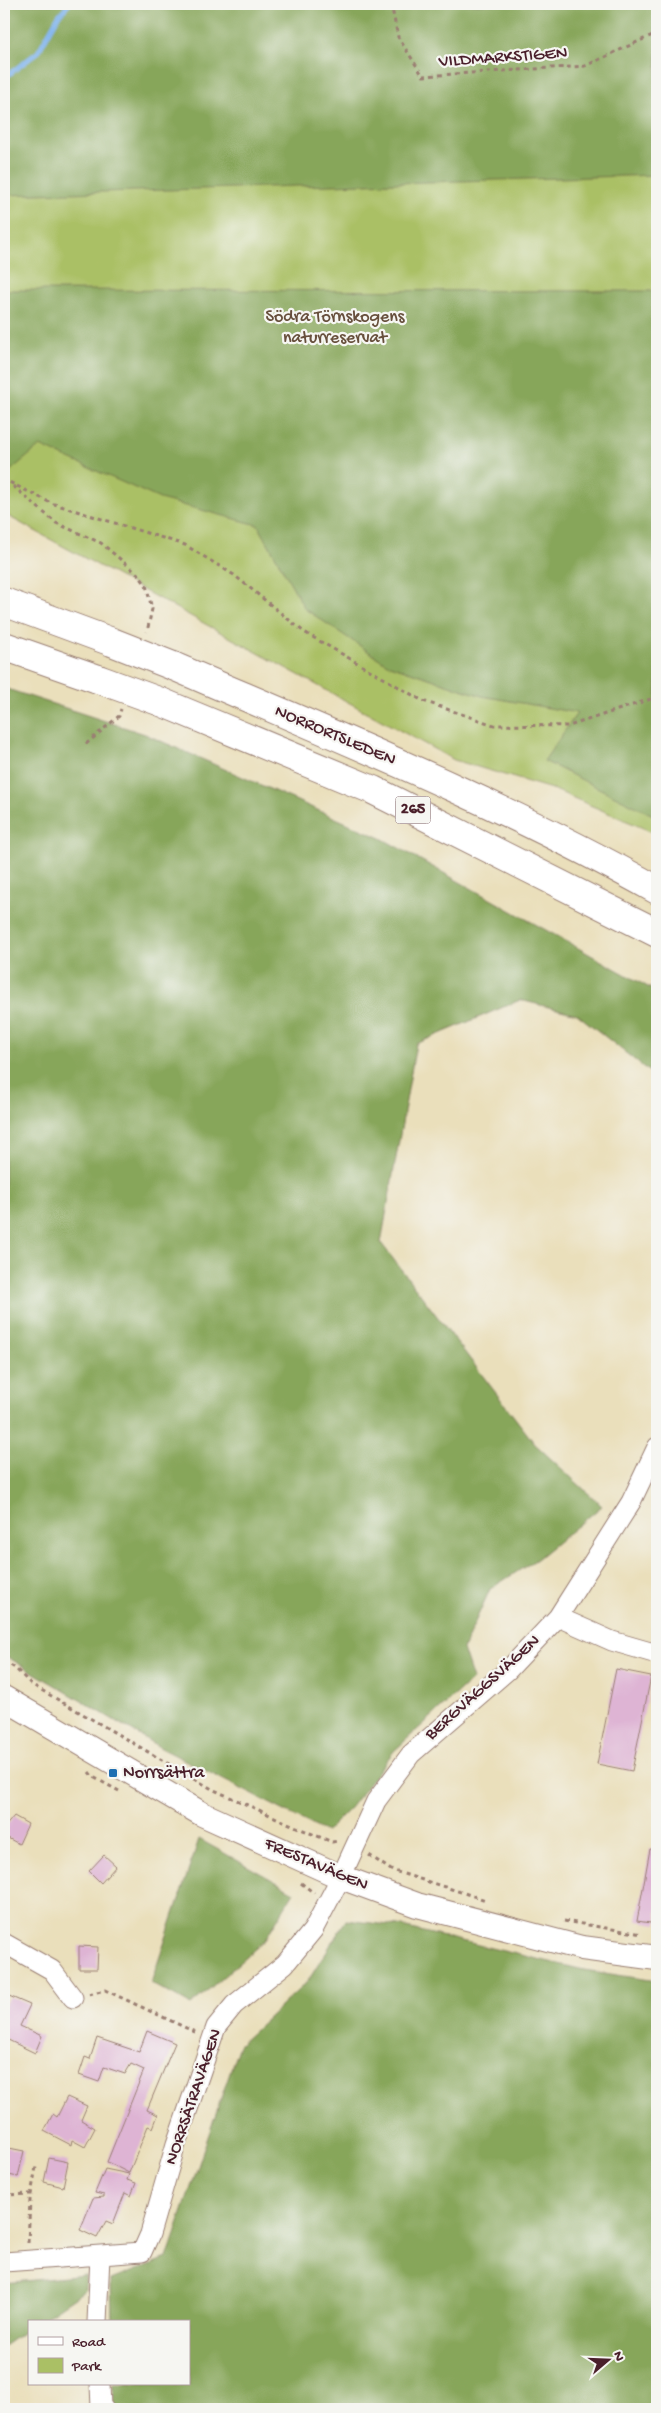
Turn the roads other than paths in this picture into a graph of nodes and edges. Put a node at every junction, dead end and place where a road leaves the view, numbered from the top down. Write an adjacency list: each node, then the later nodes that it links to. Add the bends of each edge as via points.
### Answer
1 (4, 602): 3 (highway, NORRORTSLEDEN / 265, bridge, via 173,666 386,758 600,858)
2 (4, 646): 4 (highway, NORRORTSLEDEN / 265, bridge, via 161,702 372,790)
3 (657, 890)
4 (657, 934)
5 (657, 1447): 6 (street, BERGVÄGGSVÄGEN, via 631,1502)
6 (558, 1617): 7 (street, via 612,1641); 9 (street, BERGVÄGGSVÄGEN, via 508,1670 411,1754 376,1801)
7 (657, 1654)
8 (4, 1698): 9 (street, FRESTAVÄGEN, via 202,1814)
9 (341, 1877): 11 (street, FRESTAVÄGEN, via 417,1905 582,1948); 13 (street, NORRSÄTRAVÄGEN, via 313,1930 285,1964 234,2005 216,2027 142,2252)
10 (4, 1943): 12 (street, via 52,1970)
11 (657, 1958)
12 (72, 1998)
13 (100, 2256): 14 (street); 15 (street)
14 (4, 2262)
15 (97, 2320)
16 (100, 2386): 17 (street)
17 (102, 2409)

